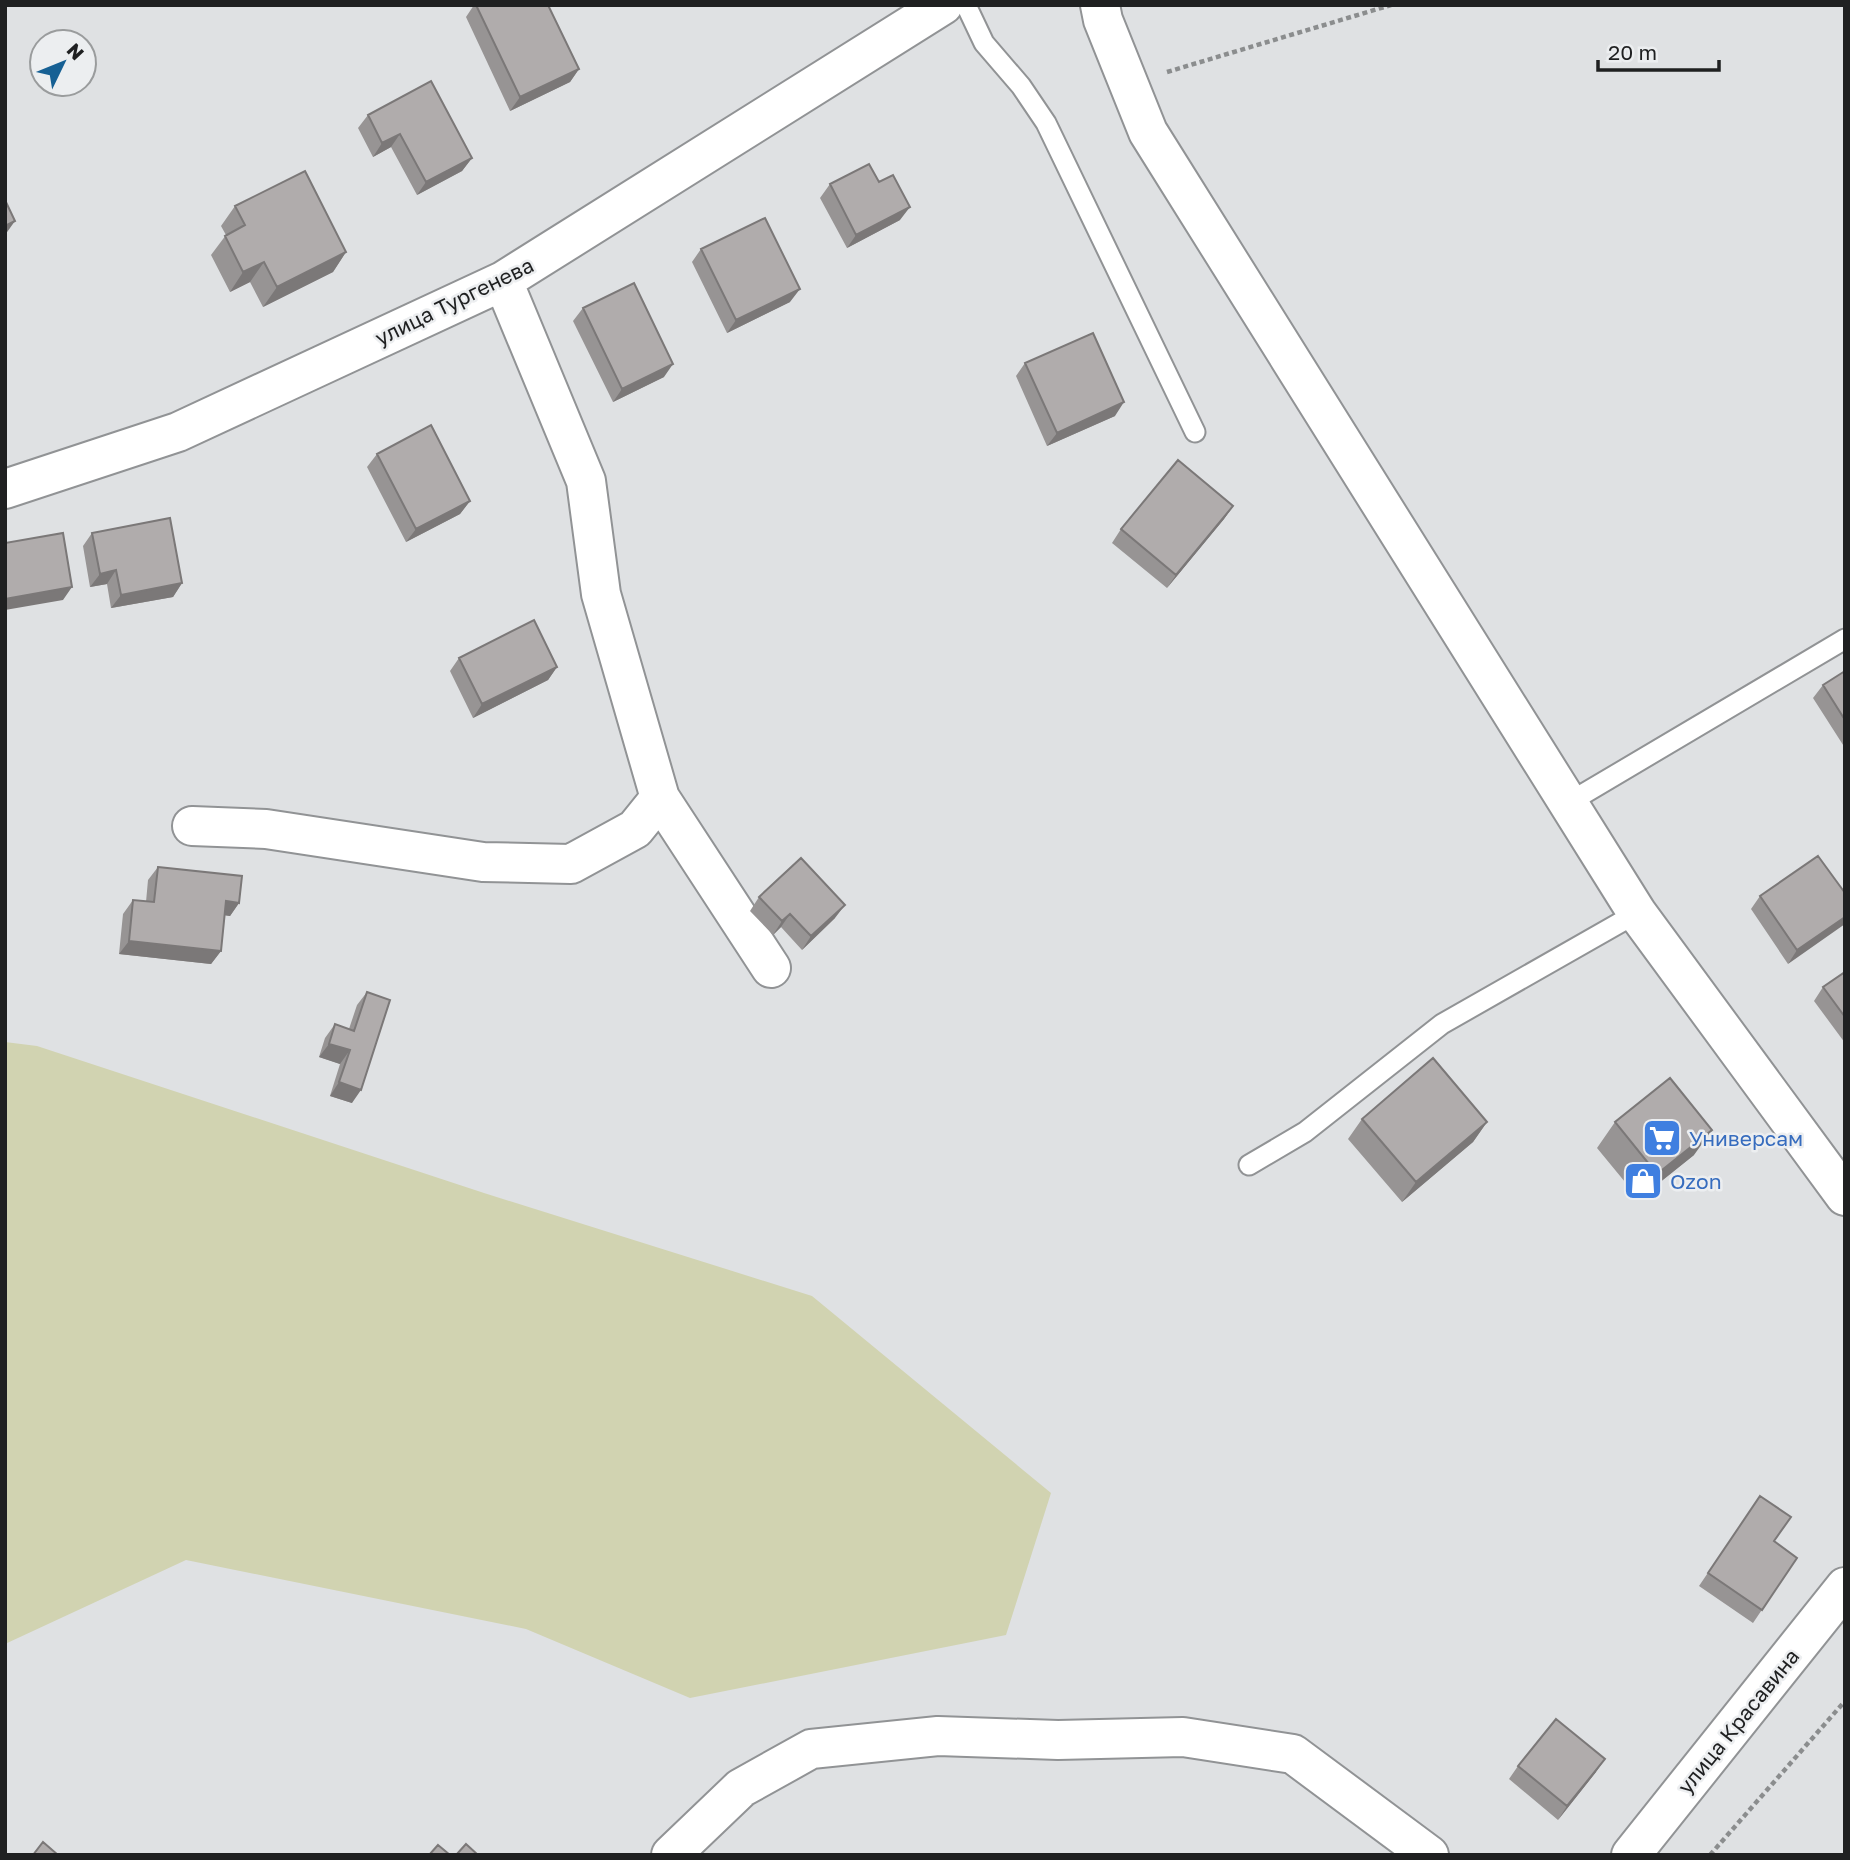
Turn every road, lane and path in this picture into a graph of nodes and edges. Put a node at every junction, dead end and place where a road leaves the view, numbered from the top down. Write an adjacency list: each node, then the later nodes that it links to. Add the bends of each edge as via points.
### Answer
1 (943, 5): 6 (street, улица Тургенева)
2 (967, 5): 7 (lane, via 984,43 1046,123)
3 (1100, 5): 5 (street)
4 (1391, 5): 5 (path)
5 (1128, 83): 11 (street, via 1148,132)
6 (503, 282): 8 (street, улица Тургенева, via 178,432); 10 (street, via 586,481 601,594)
7 (1195, 432)
8 (5, 489)
9 (1845, 639): 11 (lane)
10 (660, 798): 12 (street, via 635,829 571,864 483,862 266,829); 14 (street)
11 (1568, 803): 13 (street)
12 (191, 826)
13 (1637, 913): 15 (lane, via 1442,1024 1305,1132); 16 (street)
14 (771, 968)
15 (1250, 1165)
16 (1845, 1196)
17 (1845, 1587): 21 (street, улица Красавина)
18 (1845, 1701): 22 (path)
19 (671, 1855): 20 (street, via 741,1788 811,1749 938,1736 1058,1740 1183,1737 1293,1754)
20 (1429, 1855)
21 (1631, 1855)
22 (1710, 1855)

